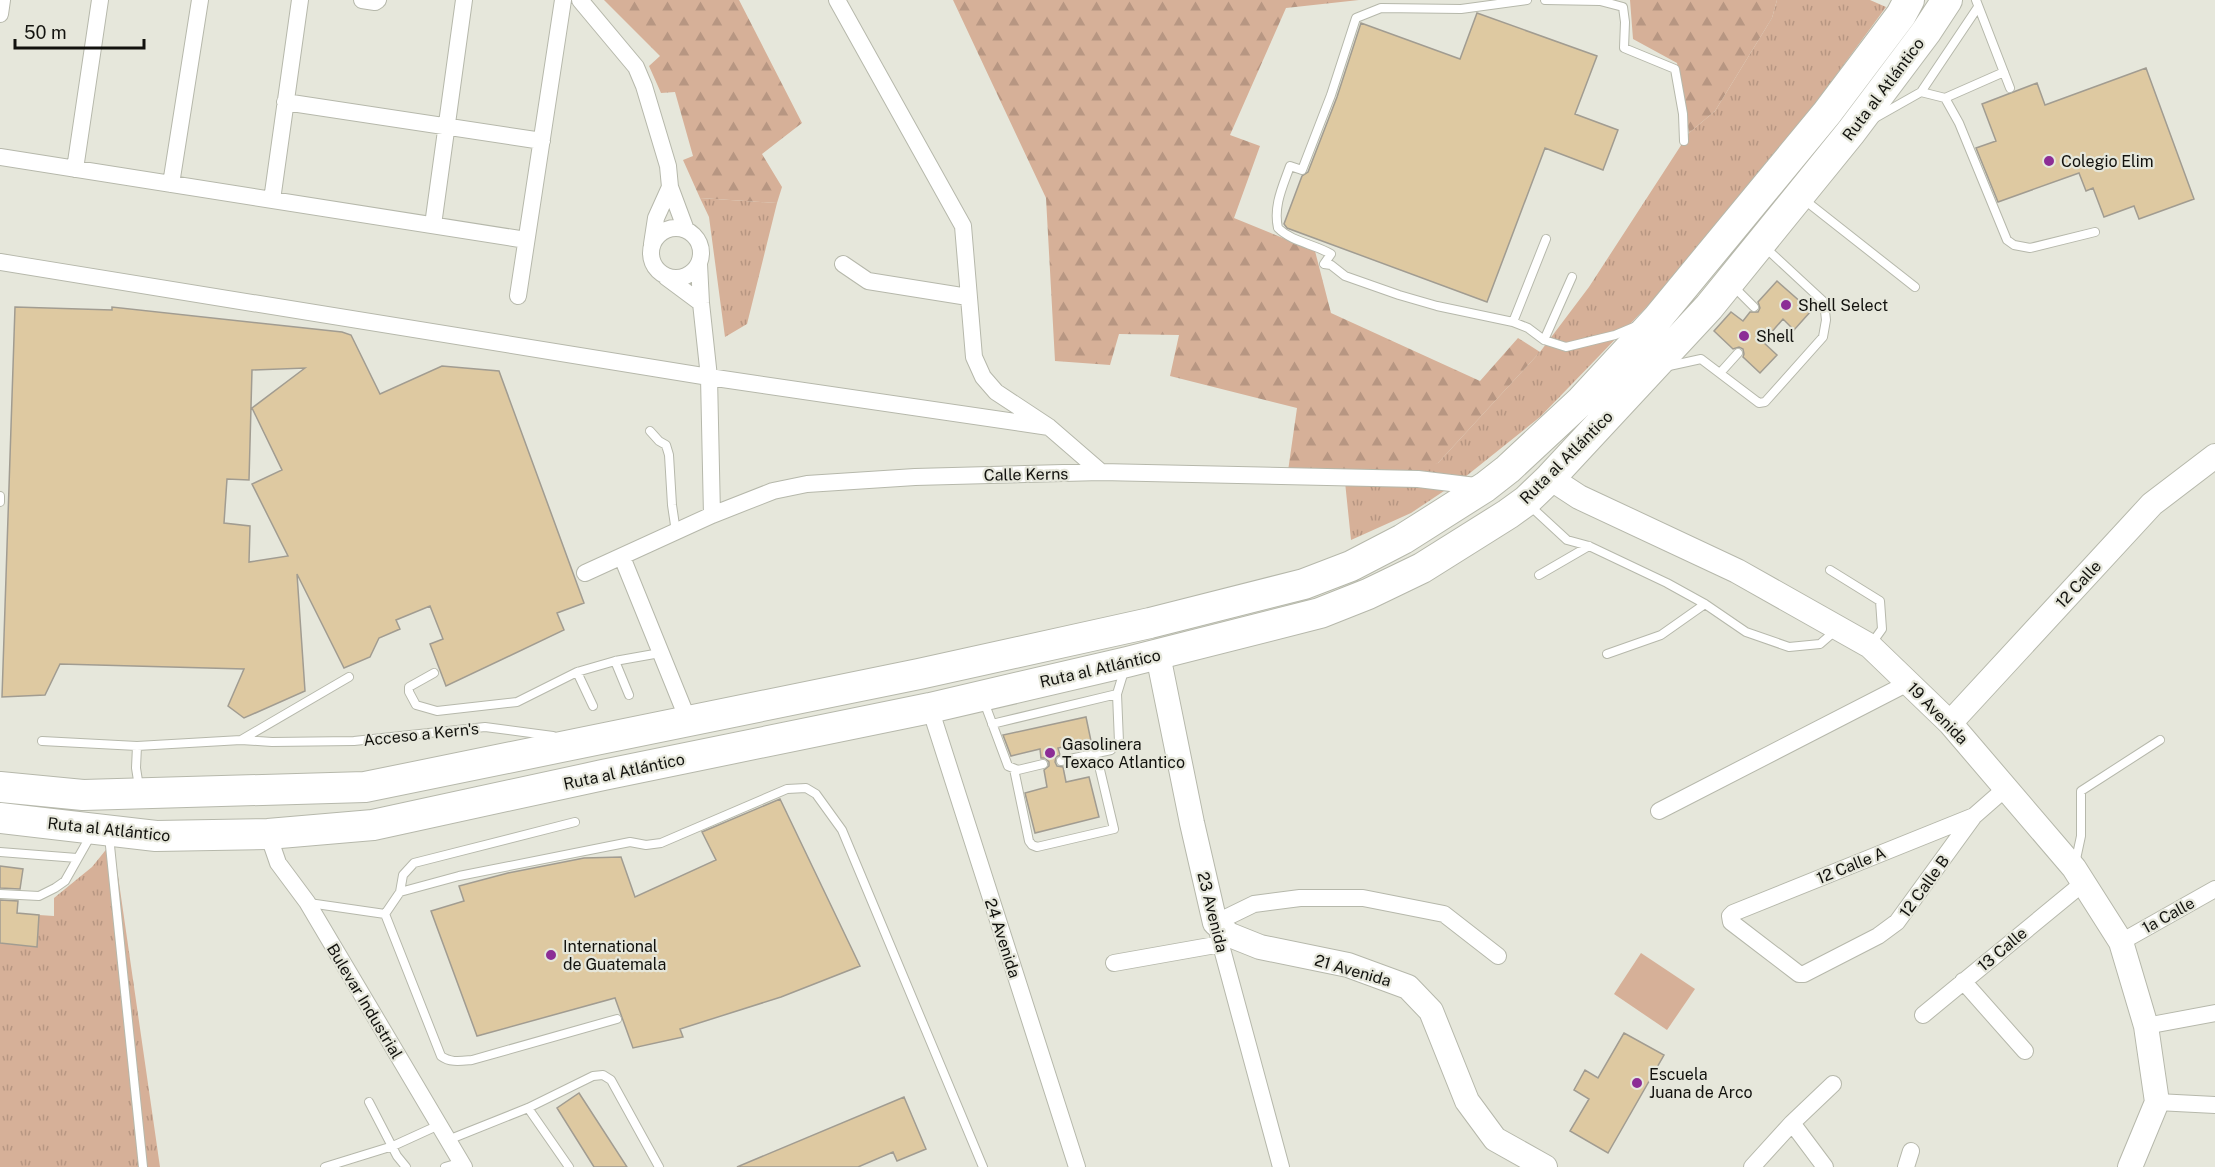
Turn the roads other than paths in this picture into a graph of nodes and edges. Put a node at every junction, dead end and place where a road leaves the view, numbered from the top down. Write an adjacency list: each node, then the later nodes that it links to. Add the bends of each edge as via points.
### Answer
1 (2, 0): 16 (street)
2 (100, 0): 27 (street)
3 (200, 0): 28 (street)
4 (362, 0): 5 (street)
5 (378, 0)
6 (464, 0): 22 (street)
7 (563, 0): 24 (street)
8 (580, 0): 29 (street, via 636,67 668,166)
9 (837, 0): 47 (street, via 963,226)
10 (1527, 0): 51 (lane, via 1461,9 1381,8 1356,18 1302,170 1290,166 1276,219 1283,233 1331,254 1324,264 1345,276 1437,306)
11 (1545, 0): 25 (lane, via 1600,1 1623,7 1624,48 1675,69)
12 (1910, 0): 50 (highway, Ruta al Atlántico, via 1827,113)
13 (1947, 0): 23 (highway, Ruta al Atlántico)
14 (295, 1): 21 (street)
15 (1977, 3): 17 (lane); 19 (lane)
16 (0, 14)
17 (2004, 72): 18 (lane); 20 (lane)
18 (2010, 88)
19 (1921, 92): 20 (lane); 23 (lane)
20 (1945, 98): 35 (lane, via 2007,240 2030,248)
21 (285, 102): 22 (street); 31 (street)
22 (446, 126): 24 (street); 32 (street)
23 (1851, 132): 30 (highway, Ruta al Atlántico)
24 (542, 141): 37 (street)
25 (1684, 141)
26 (0, 157): 27 (street)
27 (75, 169): 28 (street)
28 (171, 184): 31 (street)
29 (670, 186): 34 (street); 38 (street, via 656,218)
30 (1799, 195): 33 (highway, Ruta al Atlántico); 45 (lane)
31 (272, 200): 32 (street)
32 (433, 225): 37 (street)
33 (1774, 226): 42 (highway, Ruta al Atlántico); 54 (lane, via 1769,250 1824,302 1823,337 1765,402 1759,403)
34 (686, 230): 38 (street, via 666,230); 40 (street, via 700,244)
35 (2095, 232)
36 (1546, 239): 51 (lane)
37 (526, 240): 46 (street)
38 (652, 244): 43 (street, via 652,263)
39 (0, 262): 55 (street)
40 (699, 264): 43 (street, via 685,277); 48 (street)
41 (843, 264): 47 (street, via 868,281)
42 (1737, 272): 49 (lane, via 1736,289); 56 (highway, Ruta al Atlántico)
43 (666, 277): 48 (street)
44 (1572, 277): 52 (lane)
45 (1915, 287)
46 (518, 296)
47 (968, 297): 57 (street, via 974,357 983,377 996,392)
48 (701, 303): 55 (street)
49 (1754, 307)
50 (1657, 319): 52 (lane, via 1578,345 1566,347); 62 (highway, Ruta al Atlántico, via 1581,401)
51 (1513, 322): 52 (lane)
52 (1544, 340)
53 (1738, 353): 54 (lane)
54 (1720, 373): 56 (lane, via 1701,359)
55 (710, 377): 57 (street); 66 (street)
56 (1644, 377): 61 (highway, Ruta al Atlántico)
57 (1049, 428): 60 (street)
58 (650, 431): 67 (lane, via 666,445 669,455)
59 (2215, 456): 91 (street, 12 Calle, via 2152,504)
60 (1101, 472): 62 (street, Calle Kerns, via 1418,479); 66 (street, Calle Kerns, via 807,484 773,491)
61 (1550, 478): 64 (highway, Ruta al Atlántico); 74 (street, 19 Avenida, via 1579,497 1737,571)
62 (1485, 487): 90 (highway, Ruta al Atlántico, via 1403,539 1351,566 1304,584 1092,636)
63 (0, 496): 65 (lane)
64 (1526, 501): 68 (lane, via 1567,540); 78 (highway, Ruta al Atlántico, via 1422,568 1368,594 1320,613)
65 (0, 502)
66 (712, 515): 67 (street, Calle Kerns)
67 (676, 532): 69 (street, Calle Kerns)
68 (1588, 546): 72 (lane); 73 (lane)
69 (622, 556): 71 (street, Calle Kerns); 76 (street)
70 (1830, 570): 75 (lane, via 1880,601 1882,629)
71 (585, 573)
72 (1539, 575)
73 (1705, 604): 74 (lane, via 1746,633 1789,647 1820,644); 77 (lane, via 1661,635)
74 (1838, 628): 75 (street, 19 Avenida)
75 (1870, 646): 84 (street, 19 Avenida)
76 (660, 653): 79 (lane); 90 (street)
77 (1606, 654)
78 (1158, 655): 80 (highway, Ruta al Atlántico); 119 (street, 23 Avenida)
79 (615, 661): 81 (lane); 86 (lane)
80 (1127, 662): 85 (lane); 87 (highway, Ruta al Atlántico)
81 (577, 672): 82 (lane, via 517,702 437,711 416,705 409,692 409,687); 88 (lane)
82 (434, 673)
83 (349, 677): 94 (lane)
84 (1910, 682): 91 (street, 19 Avenida); 105 (street)
85 (1118, 694): 92 (lane); 98 (lane, via 1119,742 1112,750)
86 (629, 695)
87 (981, 696): 89 (highway, Ruta al Atlántico); 92 (lane)
88 (593, 706)
89 (930, 708): 110 (highway, Ruta al Atlántico, via 373,825); 146 (street, 24 Avenida)
90 (688, 720): 93 (highway, Ruta al Atlántico)
91 (1950, 723): 103 (street, 19 Avenida)
92 (992, 724): 101 (lane, via 1008,766)
93 (601, 739): 94 (lane, Acceso a Kern's, via 485,727 354,741); 104 (highway, Ruta al Atlántico, via 365,787)
94 (241, 740): 97 (lane, Acceso a Kern's)
95 (2160, 740): 113 (lane, via 2081,791)
96 (42, 741): 97 (lane, Acceso a Kern's)
97 (137, 746): 104 (lane)
98 (1096, 753): 99 (lane); 101 (lane, via 1114,829 1037,847 1029,841)
99 (1061, 761)
100 (1043, 764): 101 (lane)
101 (1014, 769)
102 (0, 787): 104 (highway, Ruta al Atlántico, via 83,795)
103 (2006, 788): 106 (street); 113 (street, 19 Avenida)
104 (140, 794)
105 (1659, 811)
106 (1974, 816): 123 (street, 12 Calle B, via 1897,922 1878,936); 123 (street, 12 Calle A, via 1730,916 1731,922)
107 (0, 818): 109 (highway, Ruta al Atlántico)
108 (575, 822): 115 (lane, via 414,862 402,875)
109 (103, 829): 110 (highway, Ruta al Atlántico, via 156,836); 112 (lane, via 88,838); 140 (lane)
110 (268, 834): 117 (street, Bulevar Industrial, via 278,863)
111 (0, 852): 112 (lane)
112 (77, 858): 116 (lane, via 65,880 46,894)
113 (2078, 876): 120 (street, 19 Avenida); 124 (street, 13 Calle)
114 (2215, 889): 120 (street, 1a Calle)
115 (400, 892): 118 (lane); 145 (lane, via 459,876 630,842 661,843 787,789 806,789 816,794 842,830)
116 (0, 894)
117 (307, 903): 118 (lane); 136 (street, Bulevar Industrial)
118 (385, 914): 127 (lane, via 445,1059 472,1060)
119 (1218, 934): 121 (street, via 1254,904 1300,898 1363,898 1444,914); 122 (street); 147 (street, 23 Avenida); 148 (street, 21 Avenida, via 1348,965 1408,987 1431,1011 1467,1101 1496,1139)
120 (2121, 942): 128 (street, 19 Avenida)
121 (1498, 957)
122 (1114, 963)
123 (1799, 974)
124 (1963, 981): 126 (street, 13 Calle); 129 (street)
125 (2215, 1013): 128 (street)
126 (1923, 1015)
127 (617, 1019)
128 (2146, 1026): 132 (street, 19 Avenida)
129 (2025, 1051)
130 (1833, 1084): 135 (street)
131 (369, 1102): 138 (lane)
132 (2157, 1102): 133 (street); 151 (street)
133 (2215, 1105)
134 (528, 1107): 137 (lane); 143 (lane); 144 (lane, via 593,1076 603,1075 611,1080)
135 (1792, 1124): 149 (street); 150 (street)
136 (439, 1125): 137 (street, Bulevar Industrial); 138 (lane)
137 (448, 1140): 139 (street, Bulevar Industrial)
138 (393, 1146): 141 (lane); 142 (lane)
139 (457, 1165)
140 (143, 1167)
141 (325, 1167)
142 (406, 1167)
143 (569, 1167)
144 (659, 1167)
145 (983, 1167)
146 (1077, 1167)
147 (1281, 1167)
148 (1545, 1167)
149 (1752, 1167)
150 (1825, 1167)
151 (2130, 1167)

